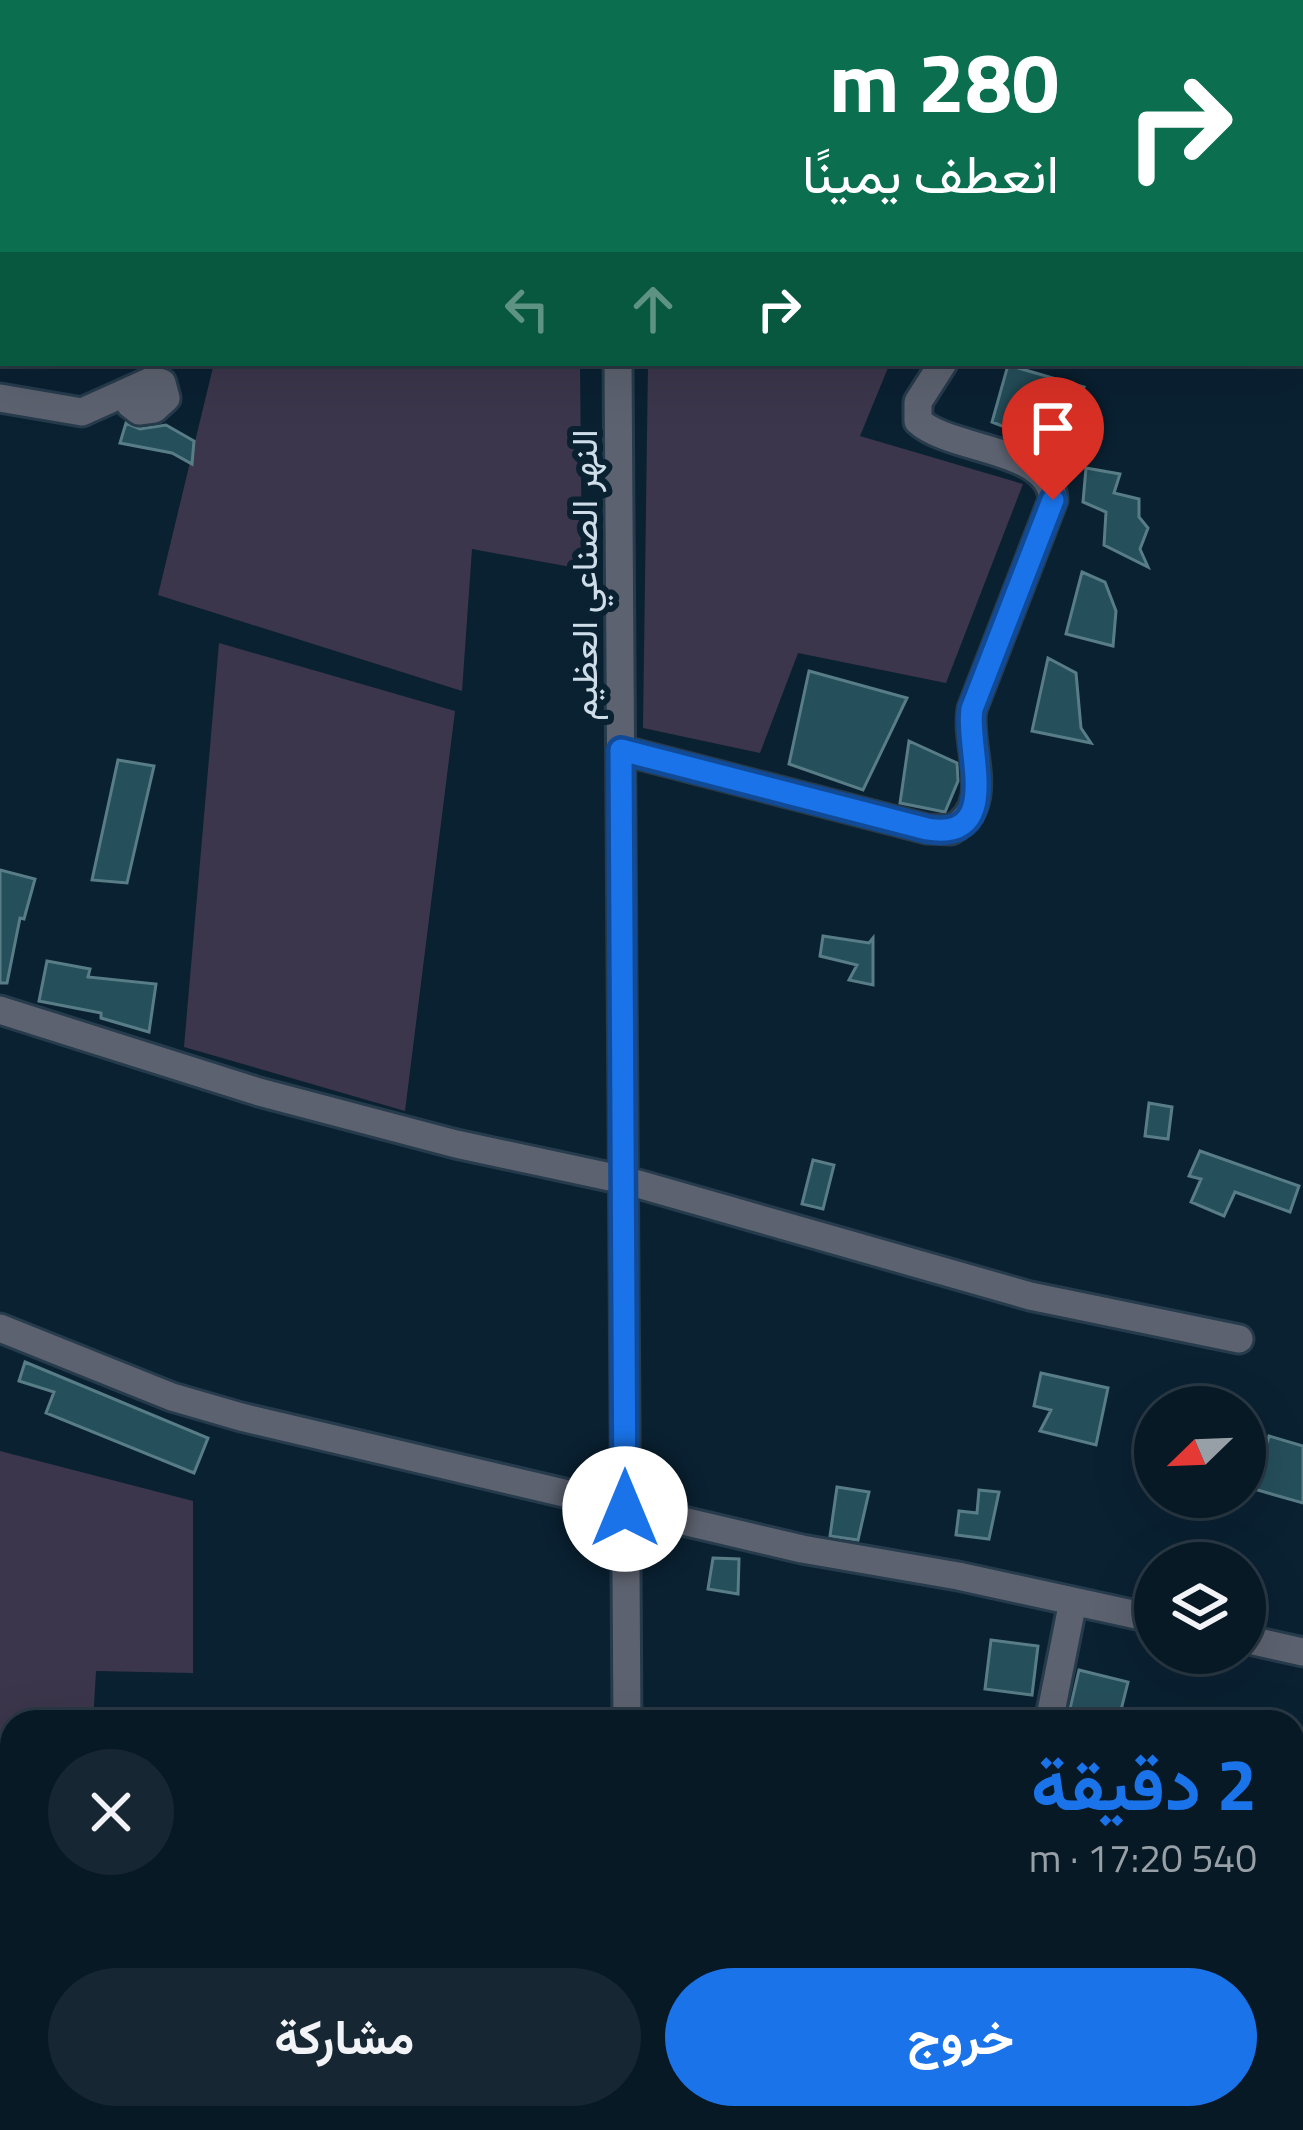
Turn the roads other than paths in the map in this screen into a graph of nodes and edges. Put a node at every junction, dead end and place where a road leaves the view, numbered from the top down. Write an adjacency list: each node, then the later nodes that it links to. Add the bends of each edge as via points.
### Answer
1 (618, 366): 5 (street, النهر الصناعي العظيم)
2 (942, 366): 5 (street, via 918,402 918,421 1040,470 1053,488 972,709 978,783 970,816 952,830 927,829)
3 (129, 391): 4 (street, via 70,413)
4 (0, 398)
5 (621, 750): 7 (street, النهر الصناعي العظيم)
6 (0, 1010): 7 (street, via 281,1098)
7 (625, 1180): 9 (street, via 1030,1296); 10 (street, النهر الصناعي العظيم)
8 (0, 1328): 10 (street, via 218,1410)
9 (1239, 1339)
10 (625, 1509): 11 (street); 15 (street, النهر الصناعي العظيم)
11 (1073, 1601): 12 (street); 16 (street)
12 (1134, 1614)
13 (1266, 1644): 14 (street)
14 (1303, 1652)
15 (626, 1710)
16 (1051, 1710)

